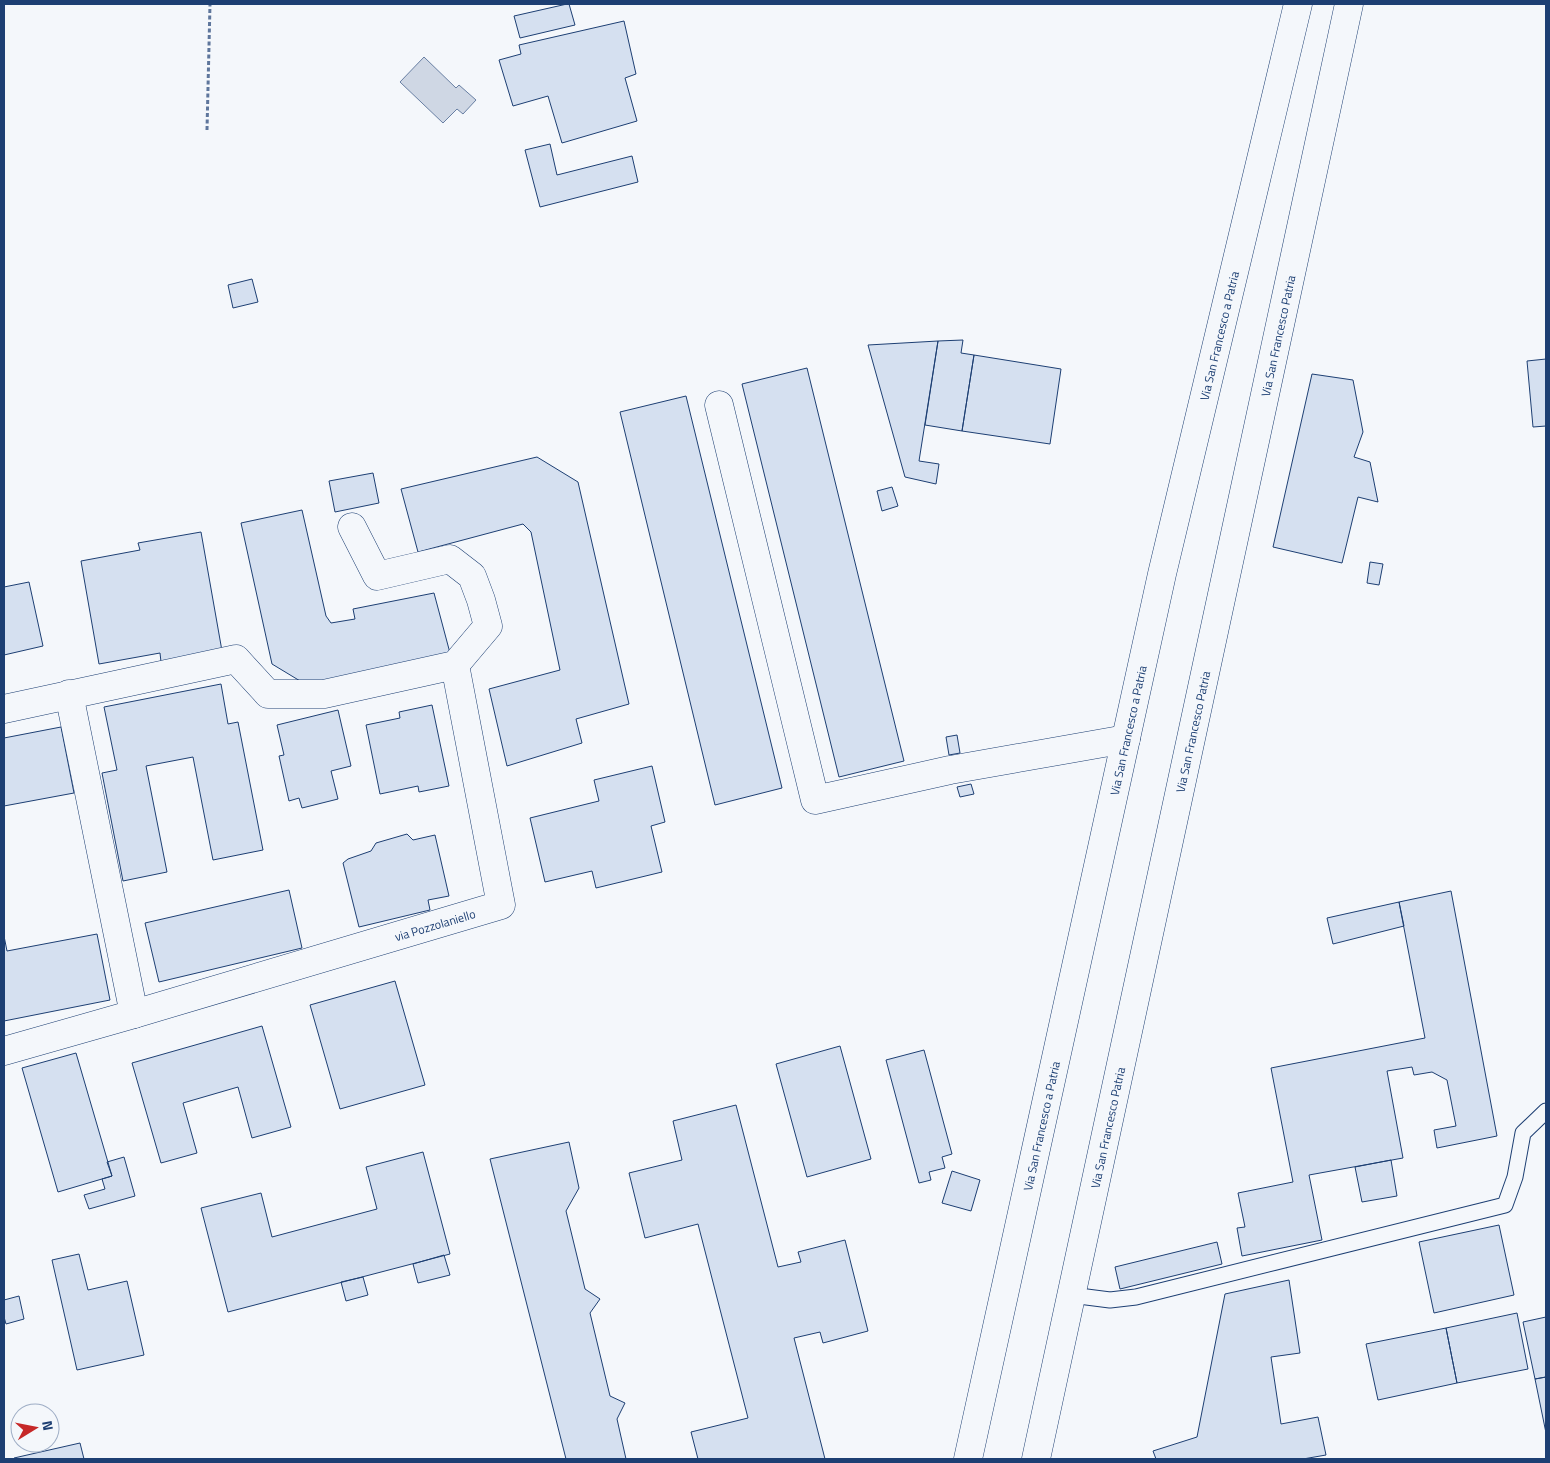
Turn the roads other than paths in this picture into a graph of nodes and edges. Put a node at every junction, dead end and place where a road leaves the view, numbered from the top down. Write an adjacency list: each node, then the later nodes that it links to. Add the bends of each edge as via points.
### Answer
1 (1298, 4): 8 (main road, Via San Francesco a Patria, via 1162,574)
2 (1349, 4): 12 (main road, Via San Francesco Patria)
3 (719, 405): 8 (main road, via 815,800 950,770)
4 (352, 526): 5 (main road, via 377,576 450,559 472,576 488,626)
5 (455, 666): 6 (main road, via 324,694 268,694 236,659); 9 (main road, via Pozzolaniello, via 501,905)
6 (70, 694): 7 (main road); 9 (main road)
7 (4, 709)
8 (1126, 739): 13 (main road, Via San Francesco a Patria)
9 (134, 1014): 10 (main road, via Pozzolaniello)
10 (4, 1051)
11 (1546, 1111): 12 (lane, via 1523,1133 1515,1177 1505,1205 1136,1297 1110,1300)
12 (1071, 1295): 14 (main road, Via San Francesco Patria)
13 (968, 1459)
14 (1036, 1459)

